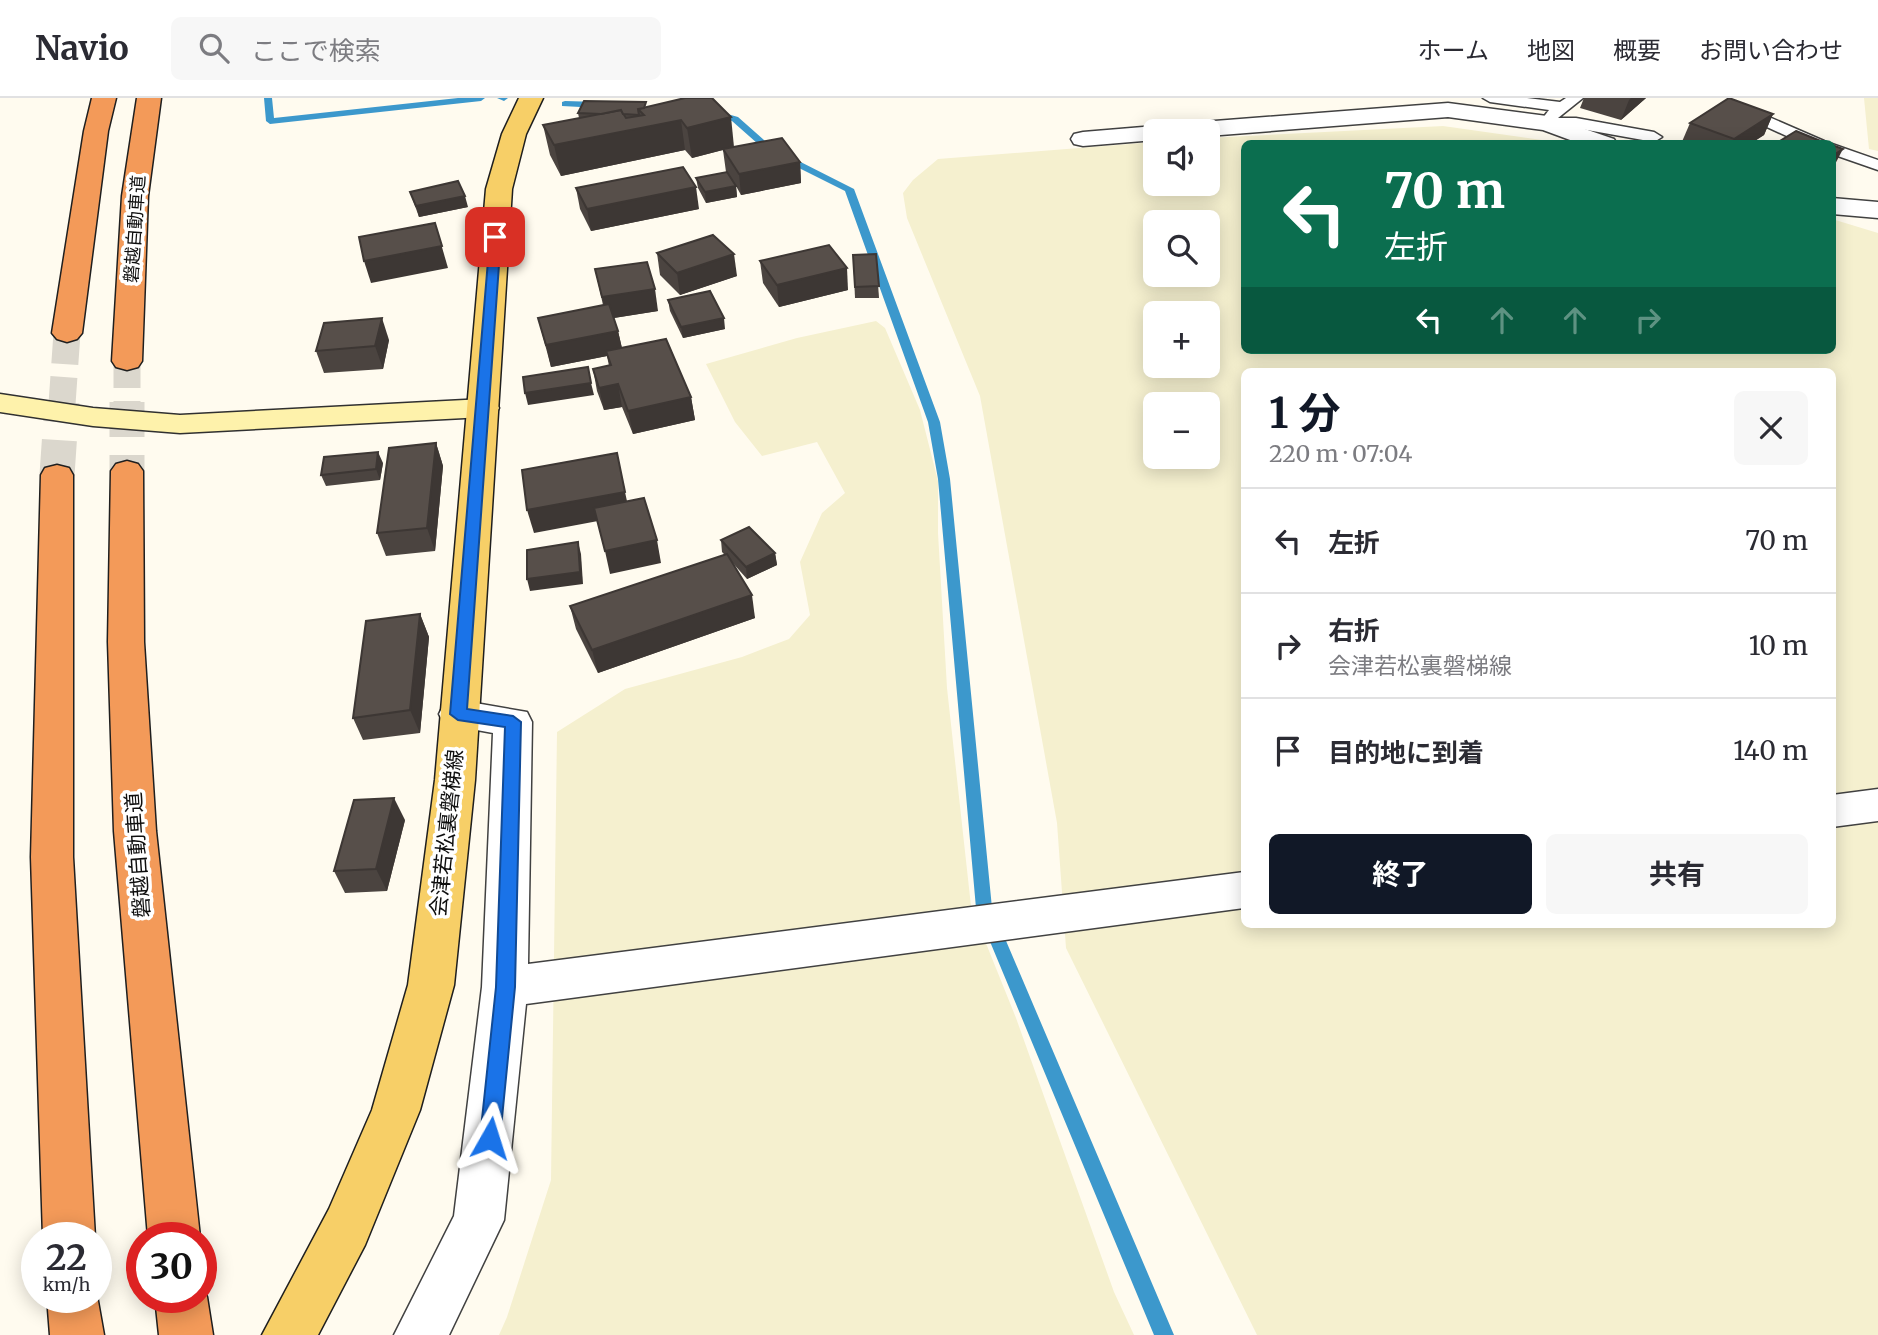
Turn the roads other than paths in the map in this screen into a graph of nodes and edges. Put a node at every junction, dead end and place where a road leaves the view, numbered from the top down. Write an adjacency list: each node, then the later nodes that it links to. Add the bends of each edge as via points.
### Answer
1 (104, 98): 18 (highway)
2 (149, 98): 19 (highway, 磐越自動車道, via 134,230)
3 (531, 98): 21 (main road, 会津若松裏磐梯線, via 514,134 499,189)
4 (1490, 98): 7 (lane)
5 (1727, 103): 13 (lane)
6 (1432, 104): 7 (street); 8 (street)
7 (1562, 109): 10 (lane, via 1576,123); 12 (street)
8 (1220, 126)
9 (1143, 134): 11 (street)
10 (1654, 137)
11 (1083, 139)
12 (1600, 140)
13 (1809, 140)
14 (1836, 150): 15 (lane)
15 (1878, 165)
16 (1836, 207): 17 (street)
17 (1874, 212)
18 (67, 334)
19 (127, 361)
20 (0, 403): 21 (street, via 180,424)
21 (484, 408): 24 (main road, 会津若松裏磐梯線)
22 (127, 471): 30 (highway, 磐越自動車道, via 125,642 135,831)
23 (57, 475): 29 (highway, via 52,857)
24 (458, 714): 28 (street, via 513,722); 35 (main road, 会津若松裏磐梯線, via 455,780 431,985 396,1110 346,1227)
25 (1878, 805): 26 (street)
26 (1836, 810)
27 (1241, 890): 28 (street)
28 (505, 987): 36 (street, via 479,1220)
29 (68, 1222)
30 (173, 1222)
31 (74, 1313): 33 (highway)
32 (183, 1313): 34 (highway)
33 (76, 1335)
34 (186, 1335)
35 (289, 1335)
36 (421, 1335)

